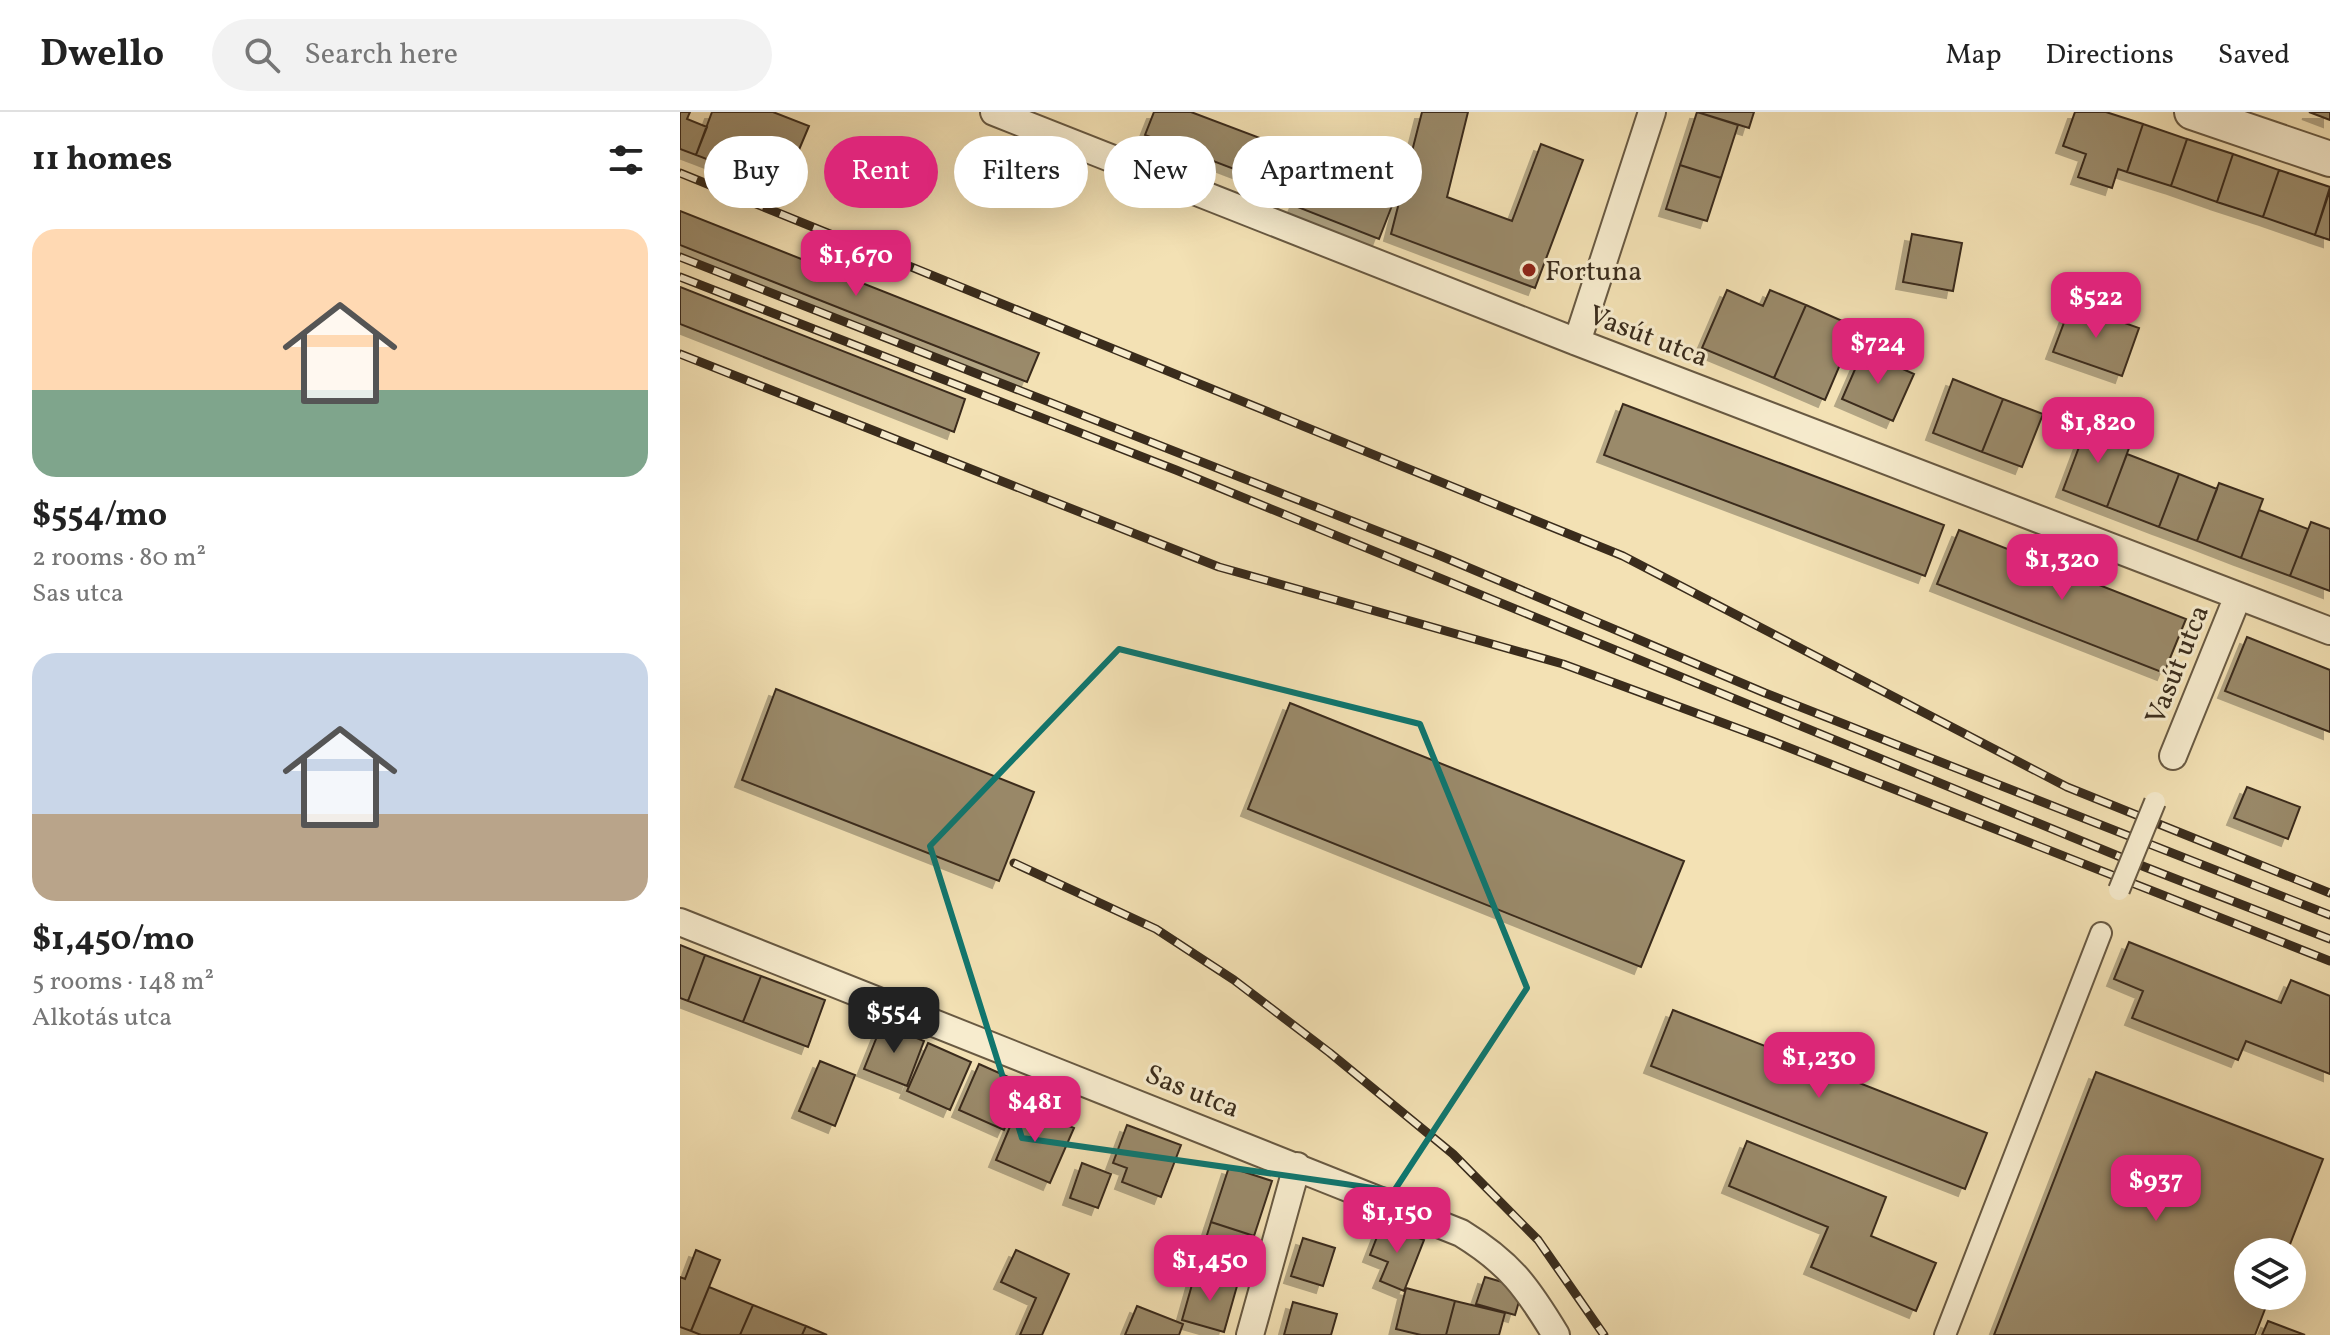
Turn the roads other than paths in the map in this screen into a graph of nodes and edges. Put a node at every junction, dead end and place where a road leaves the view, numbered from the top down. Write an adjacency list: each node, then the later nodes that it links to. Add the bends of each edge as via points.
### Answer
1 (994, 112): 5 (street, Vasút utca)
2 (1652, 112): 5 (street)
3 (2192, 112): 4 (street)
4 (2330, 159)
5 (1577, 342): 6 (street, Vasút utca)
6 (2238, 596): 7 (street, Vasút utca); 8 (street, Vasút utca)
7 (2330, 631)
8 (2173, 756)
9 (2155, 802): 10 (street, bridge)
10 (2119, 890)
11 (680, 922): 13 (street, Sas utca)
12 (2101, 933): 16 (street)
13 (1297, 1166): 14 (street); 15 (street, Sas utca, via 1461,1233 1488,1250 1518,1276)
14 (1250, 1335)
15 (1556, 1335)
16 (1945, 1335)

